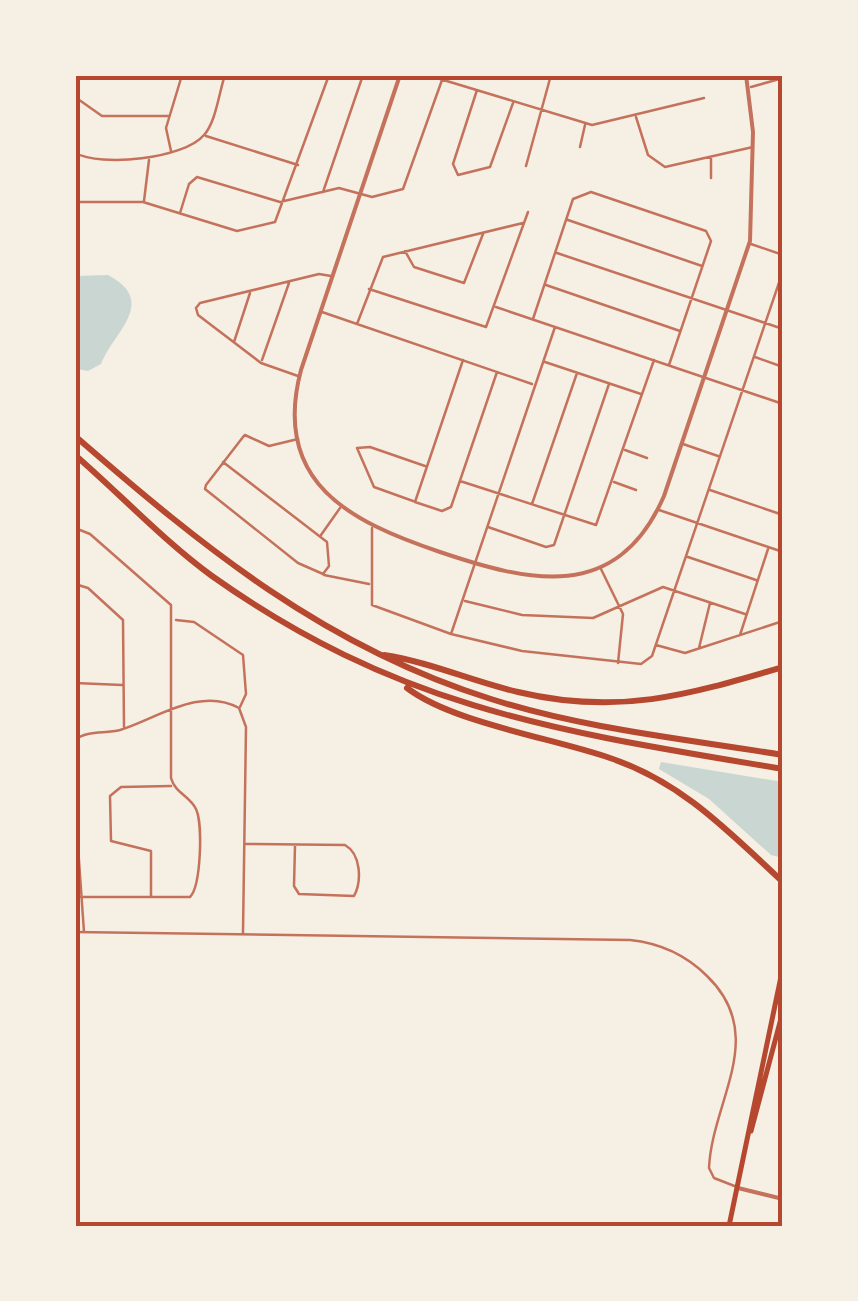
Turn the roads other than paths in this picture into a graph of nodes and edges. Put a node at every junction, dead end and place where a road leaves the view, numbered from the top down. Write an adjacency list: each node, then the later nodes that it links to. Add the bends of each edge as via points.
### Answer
1 (109, 75): 11 (street)
2 (224, 75): 23 (street)
3 (328, 75): 30 (street)
4 (363, 75): 33 (street)
5 (400, 75): 34 (street)
6 (427, 75): 13 (street)
7 (551, 75): 19 (street)
8 (598, 75): 9 (street)
9 (624, 75)
10 (744, 75): 14 (street)
11 (181, 76): 21 (street)
12 (783, 78): 14 (street)
13 (442, 80): 15 (street); 34 (street, via 405,188)
14 (748, 86): 25 (street)
15 (477, 90): 18 (street); 18 (street, via 452,164 458,175 490,166)
16 (75, 98): 21 (street, via 99,116)
17 (704, 98): 20 (street)
18 (514, 102): 19 (street)
19 (542, 110): 22 (street); 31 (street)
20 (636, 115): 22 (street); 29 (street, via 656,164 670,168)
21 (170, 116): 26 (street)
22 (585, 124): 24 (street)
23 (204, 136): 26 (street); 30 (street)
24 (580, 146)
25 (754, 147): 29 (street); 43 (street)
26 (171, 152): 28 (street)
27 (75, 153): 28 (street)
28 (149, 158): 37 (street)
29 (711, 158): 32 (street)
30 (298, 165): 35 (street)
31 (526, 166)
32 (712, 178)
33 (323, 192): 34 (street, via 342,188); 35 (street)
34 (360, 194): 49 (street)
35 (286, 201): 39 (street, via 276,221 239,231); 39 (street, via 197,177)
36 (75, 202): 37 (street)
37 (144, 202): 39 (street)
38 (528, 212): 41 (street)
39 (180, 213)
40 (567, 219): 45 (street); 47 (street); 47 (street, via 575,197 591,192 699,228 711,237)
41 (524, 222): 42 (street); 55 (street)
42 (483, 232): 44 (street); 44 (street, via 464,283 414,268)
43 (749, 244): 46 (street); 56 (street)
44 (405, 251): 52 (street, via 381,259)
45 (555, 252): 51 (street); 54 (street)
46 (783, 255)
47 (702, 266): 54 (street)
48 (783, 272): 59 (street)
49 (333, 276): 50 (street); 57 (street)
50 (290, 281): 53 (street); 69 (street)
51 (544, 284): 58 (street); 63 (street)
52 (369, 289): 55 (street, via 483,328); 60 (street)
53 (250, 291): 64 (street); 64 (street, via 196,308)
54 (691, 298): 56 (street); 63 (street)
55 (496, 306): 58 (street)
56 (727, 310): 59 (street); 75 (street)
57 (320, 312): 60 (street); 74 (street)
58 (532, 319): 61 (street)
59 (766, 323): 62 (street); 65 (street)
60 (357, 324): 66 (street)
61 (556, 327): 67 (street); 68 (street)
62 (783, 329)
63 (680, 331): 70 (street)
64 (234, 342): 69 (street)
65 (754, 357): 71 (street); 78 (street)
66 (463, 360): 72 (street); 89 (street)
67 (654, 360): 70 (street); 79 (street)
68 (543, 362): 73 (street); 76 (street)
69 (261, 363): 74 (street)
70 (668, 365): 75 (street)
71 (783, 366)
72 (497, 372): 76 (street); 90 (street)
73 (577, 373): 77 (street); 96 (street)
74 (299, 377): 82 (street)
75 (704, 377): 78 (street); 83 (street)
76 (535, 384): 94 (street)
77 (609, 384): 79 (street); 100 (street)
78 (743, 390): 80 (street); 86 (street)
79 (642, 394): 84 (street)
80 (783, 404)
81 (75, 436): 127 (highway, via 218,557)
82 (298, 439): 88 (street, via 268,446 246,435); 97 (street, via 314,476)
83 (682, 444): 86 (street); 98 (street)
84 (623, 450): 87 (street); 91 (street)
85 (75, 455): 131 (highway, via 208,572 300,633)
86 (720, 457): 93 (street)
87 (647, 458)
88 (223, 462): 105 (street); 111 (street, via 207,493 298,563)
89 (426, 467): 95 (street); 95 (street, via 357,448 374,487)
90 (460, 481): 94 (street); 95 (street, via 448,510)
91 (612, 482): 92 (street); 100 (street, via 596,525)
92 (636, 490)
93 (709, 490): 99 (street); 101 (street)
94 (498, 494): 96 (street); 102 (street)
95 (415, 502)
96 (531, 506): 100 (street)
97 (340, 508): 104 (street); 105 (street)
98 (658, 509): 101 (street); 110 (street, via 634,541)
99 (783, 515)
100 (564, 517): 102 (street, via 548,547)
101 (698, 523): 106 (street); 108 (street)
102 (487, 527): 109 (street)
103 (75, 528): 121 (street, via 168,600)
104 (372, 528): 109 (street); 114 (street)
105 (320, 536): 111 (street, via 329,548)
106 (768, 548): 107 (street); 112 (street)
107 (783, 552)
108 (686, 557): 112 (street); 115 (street)
109 (474, 564): 110 (street, via 538,579); 116 (street)
110 (600, 566): 118 (street)
111 (323, 574): 114 (street)
112 (757, 580): 119 (street)
113 (75, 584): 132 (street, via 122,620)
114 (369, 584): 123 (street, via 374,608)
115 (675, 590): 117 (street); 118 (street, via 659,587); 125 (street)
116 (462, 600): 118 (street, via 534,616 594,618); 123 (street)
117 (710, 602): 119 (street); 126 (street)
118 (620, 606): 128 (street)
119 (745, 614): 124 (street)
120 (782, 614): 122 (street)
121 (173, 620): 133 (street); 134 (street, via 194,622 242,655 246,694)
122 (783, 621): 124 (street)
123 (452, 634): 128 (street)
124 (740, 635): 126 (street)
125 (656, 645): 126 (street, via 682,653); 128 (street, via 644,663)
126 (698, 648)
127 (378, 654): 129 (highway, via 522,694 603,704 683,696); 137 (highway, via 524,708)
128 (618, 663)
129 (783, 667)
130 (75, 683): 132 (street)
131 (403, 684): 138 (highway, via 563,731); 143 (highway, via 438,703 663,781 711,814)
132 (123, 685): 135 (street)
133 (172, 707): 134 (street); 135 (street); 139 (street)
134 (239, 708): 141 (street, via 246,727)
135 (124, 728): 136 (street)
136 (75, 740)
137 (783, 755)
138 (783, 769)
139 (172, 785): 145 (street, via 199,819 198,886 186,898); 145 (street, via 116,788 110,796 111,842 151,852)
140 (75, 804): 144 (street)
141 (244, 844): 142 (street); 148 (street)
142 (295, 846): 142 (street, via 345,845 354,851 354,896 299,894)
143 (783, 882)
144 (82, 896): 145 (street); 147 (street)
145 (152, 897)
146 (75, 932): 147 (street)
147 (84, 932): 148 (street)
148 (243, 934): 152 (street, via 630,940 676,953 715,984 736,1022 736,1062 710,1168 714,1178)
149 (783, 967): 151 (main road)
150 (783, 1012): 151 (main road)
151 (750, 1134): 152 (main road)
152 (738, 1188): 153 (street); 154 (main road)
153 (783, 1200)
154 (729, 1226)

